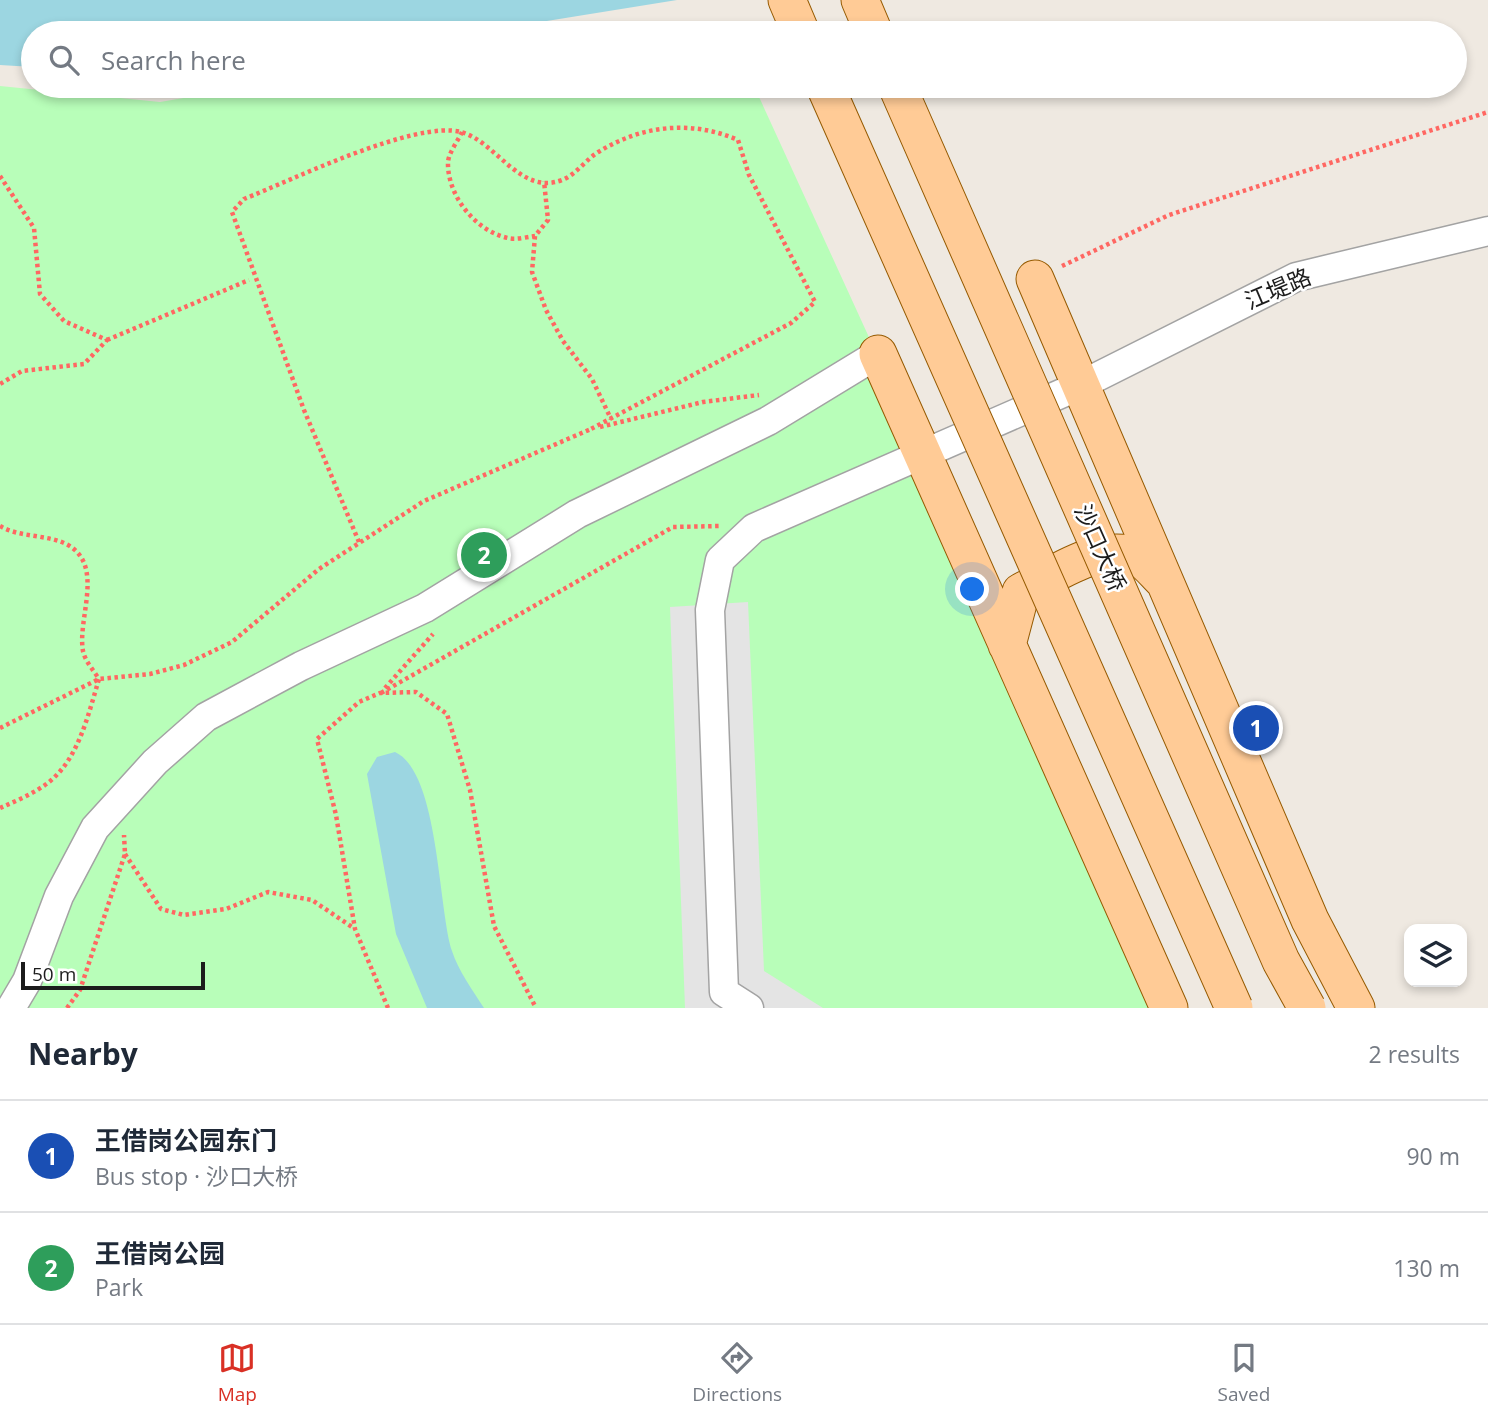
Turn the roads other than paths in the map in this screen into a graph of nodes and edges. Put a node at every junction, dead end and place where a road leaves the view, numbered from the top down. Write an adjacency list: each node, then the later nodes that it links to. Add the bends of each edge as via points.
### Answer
1 (787, 0): 3 (main road)
2 (860, 0): 4 (main road)
3 (796, 21)
4 (869, 21)
5 (830, 98): 17 (main road, bridge)
6 (902, 98): 18 (main road, 沙口大桥, bridge, via 1281,961)
7 (1488, 231): 10 (street, 江堤路, via 1296,277)
8 (1035, 279): 10 (main road)
9 (878, 354): 11 (main road); 14 (street, via 768,421 577,514 425,608 206,717 155,762 95,828 59,896 27,981)
10 (1080, 384): 11 (street, 江堤路); 12 (main road)
11 (923, 455): 13 (main road); 15 (street, 江堤路, via 754,528 720,560 710,610 724,992)
12 (1166, 583): 13 (main road, via 1138,557 1111,552 1073,565 1021,592); 19 (main road, via 1310,920)
13 (1007, 645): 16 (main road)
14 (11, 1008)
15 (749, 1008)
16 (1169, 1008)
17 (1234, 1008)
18 (1307, 1008)
19 (1356, 1008)

